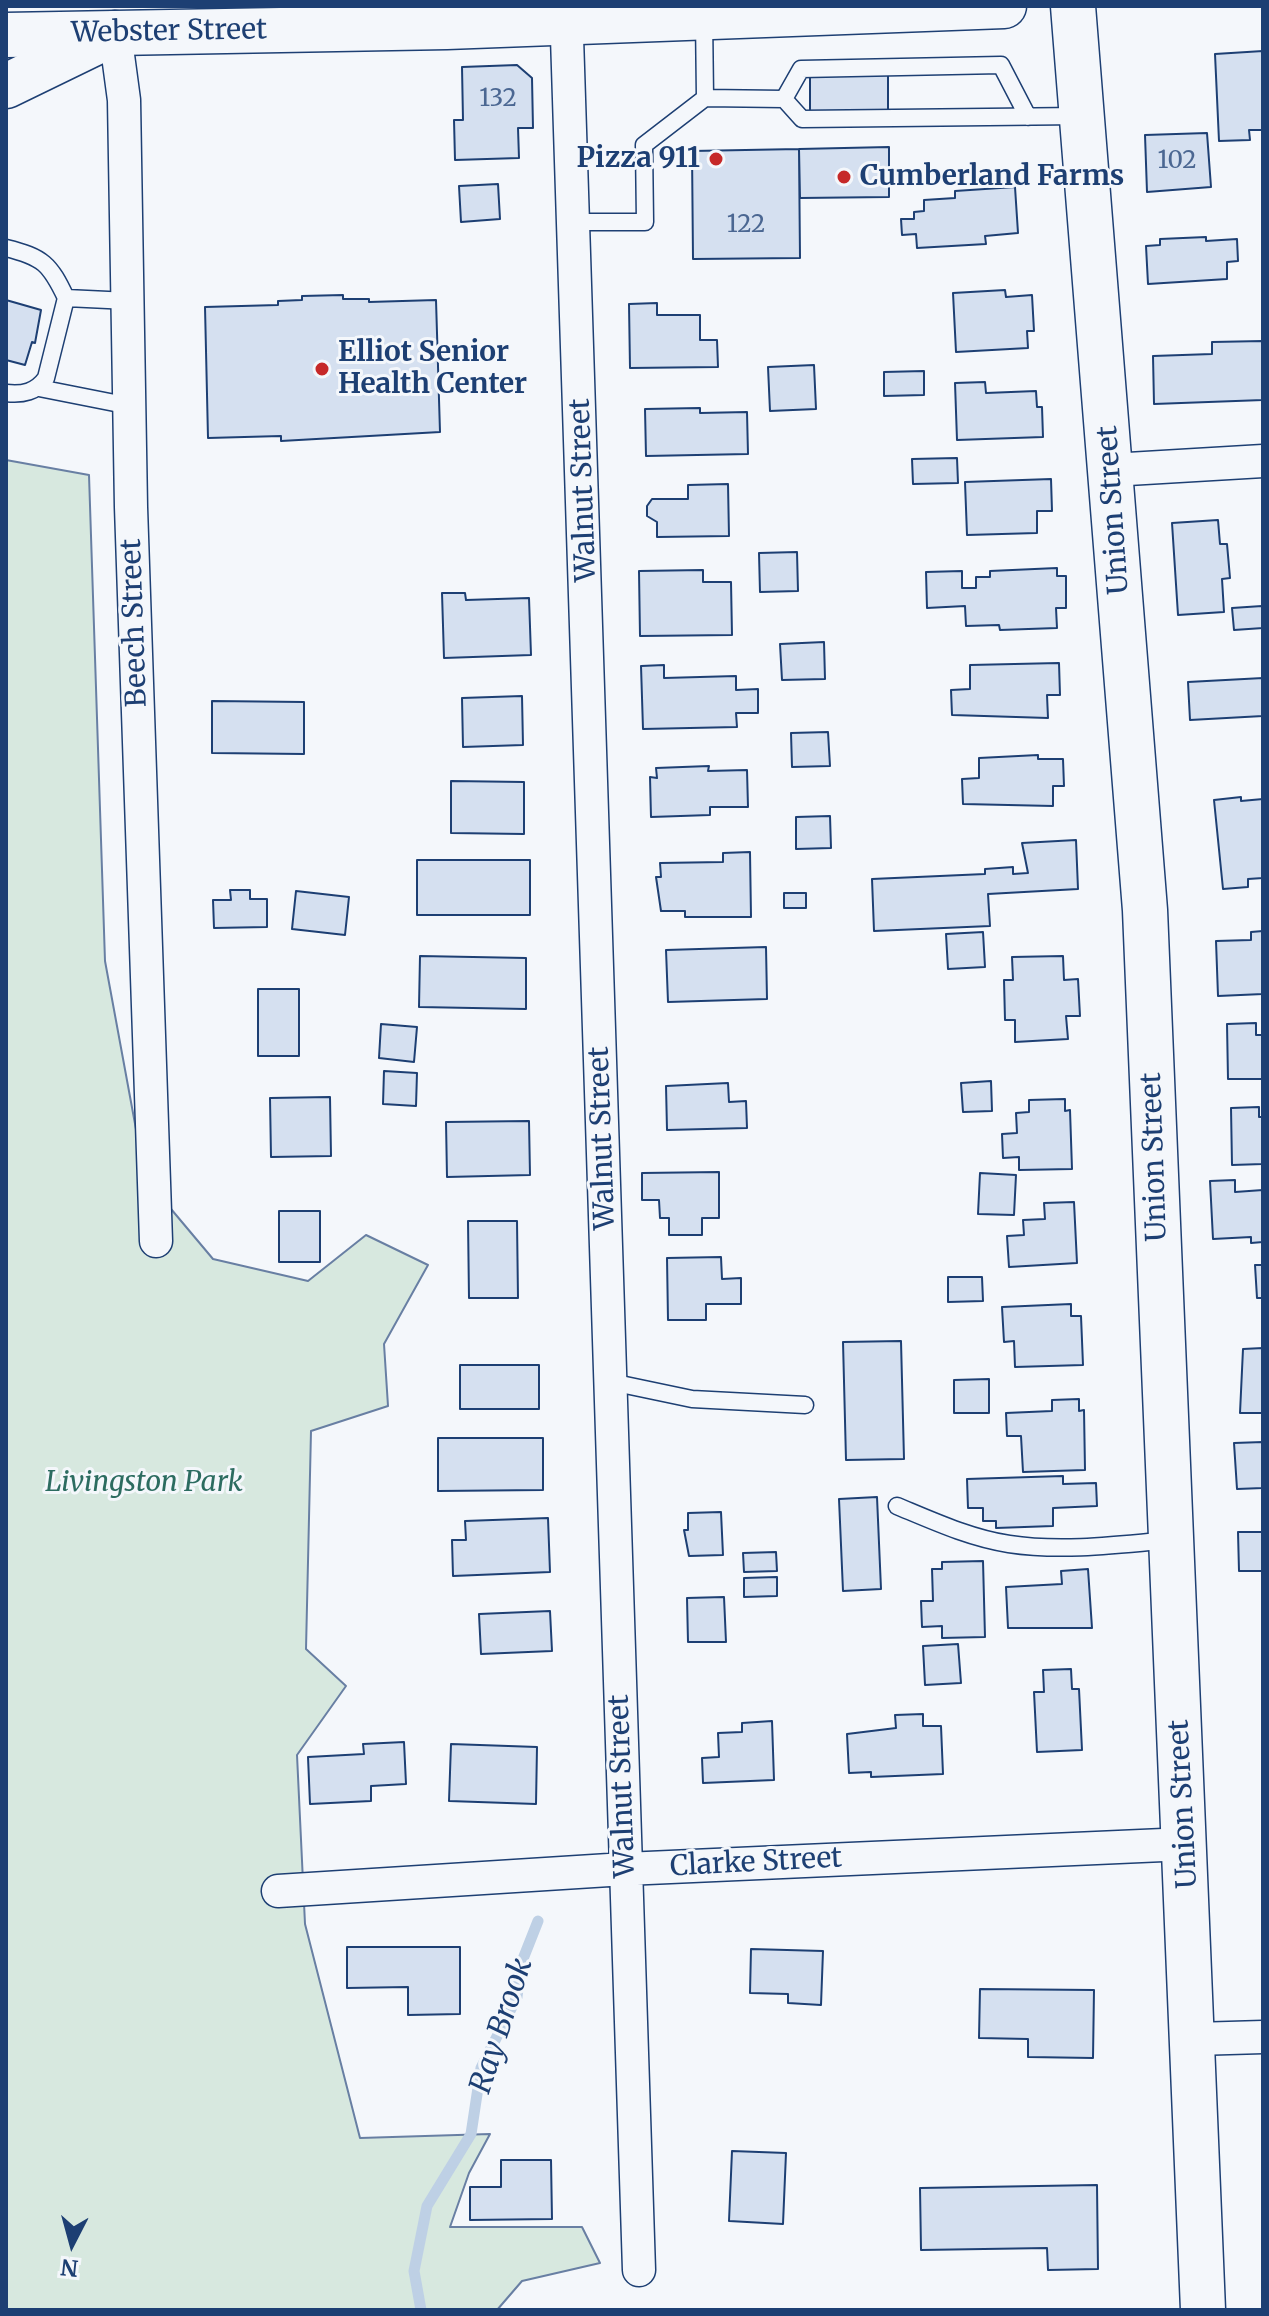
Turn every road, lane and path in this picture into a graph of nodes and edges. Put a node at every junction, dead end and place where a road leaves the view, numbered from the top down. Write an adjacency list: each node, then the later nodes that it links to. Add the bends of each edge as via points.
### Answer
1 (989, 6): 3 (street, Webster Street)
2 (1073, 6): 12 (street, Union Street)
3 (866, 8): 4 (street, Webster Street)
4 (788, 9): 6 (street, Webster Street)
5 (566, 15): 6 (street, Webster Street); 7 (street, Webster Street); 14 (street, Walnut Street)
6 (704, 16): 10 (lane)
7 (115, 19): 8 (street, Webster Street); 9 (street); 17 (street, Beech Street, via 124,100)
8 (6, 35)
9 (6, 86)
10 (705, 98): 11 (lane); 14 (lane, via 644,145 645,222)
11 (784, 99): 13 (lane, via 802,119); 13 (lane, via 801,69 1001,65)
12 (1082, 116): 13 (lane); 22 (street, Union Street)
13 (1028, 117)
14 (575, 222): 24 (street, Walnut Street)
15 (6, 248): 16 (lane, via 45,262)
16 (66, 298): 17 (lane); 18 (lane)
17 (129, 301): 20 (street, Beech Street)
18 (39, 388): 19 (lane); 20 (lane)
19 (6, 393)
20 (130, 406): 23 (street, Beech Street)
21 (1263, 461): 22 (street)
22 (1111, 470): 27 (street, Union Street, via 1145,910)
23 (156, 1241)
24 (611, 1382): 25 (lane, via 692,1399); 29 (street, Walnut Street)
25 (805, 1405)
26 (897, 1506): 27 (lane, via 1008,1544 1053,1547)
27 (1171, 1540): 28 (street, Union Street)
28 (1186, 1844): 29 (street, Clarke Street); 32 (street, Union Street)
29 (625, 1869): 30 (street, Clarke Street); 33 (street, Walnut Street)
30 (278, 1891)
31 (1263, 2037): 32 (street)
32 (1195, 2039): 34 (street, Union Street)
33 (639, 2270)
34 (1203, 2310)

